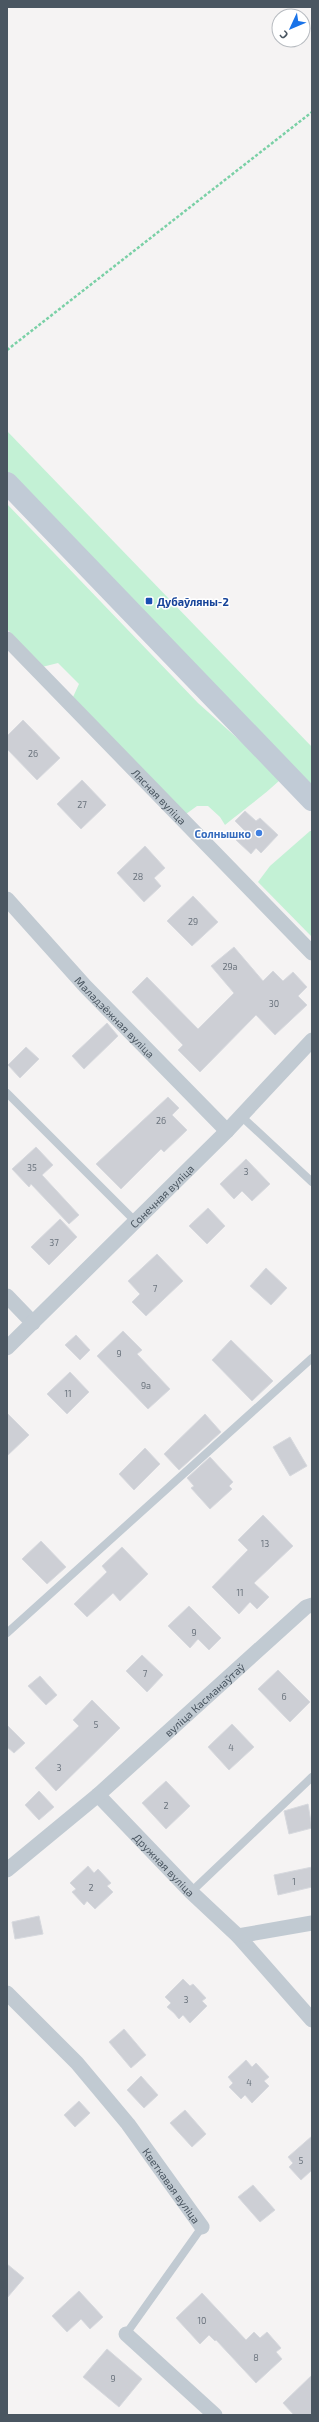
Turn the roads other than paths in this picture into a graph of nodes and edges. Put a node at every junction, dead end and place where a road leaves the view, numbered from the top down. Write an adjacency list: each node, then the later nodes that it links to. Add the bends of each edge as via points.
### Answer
1 (7, 483): 3 (main road)
2 (7, 639): 5 (street, Лясная вуліца)
3 (312, 800)
4 (7, 899): 9 (street, Маладзёжная вуліца, via 85,986)
5 (312, 953)
6 (312, 1040): 8 (street, Сонечная вуліца)
7 (7, 1093): 11 (lane)
8 (241, 1116): 9 (street, Сонечная вуліца); 10 (lane)
9 (227, 1131): 11 (street, Сонечная вуліца)
10 (312, 1182)
11 (135, 1221): 13 (street, Сонечная вуліца)
12 (7, 1296): 13 (street)
13 (33, 1323): 14 (street, Сонечная вуліца)
14 (7, 1348)
15 (312, 1358): 17 (lane)
16 (312, 1605): 19 (street, вуліца Касманаўтаў, via 306,1607)
17 (7, 1633)
18 (312, 1777): 21 (lane)
19 (98, 1795): 20 (street); 21 (street, Дружная вуліца)
20 (7, 1870)
21 (191, 1892): 23 (street, Дружная вуліца)
22 (312, 1922): 23 (street)
23 (238, 1936): 25 (street, Дружная вуліца)
24 (7, 1993): 26 (street, Кветкавая вуліца, via 76,2064 128,2124)
25 (312, 2020)
26 (202, 2227): 27 (lane, Кветкавая вуліца)
27 (126, 2334): 28 (street, Кветкавая вуліца)
28 (215, 2415)

